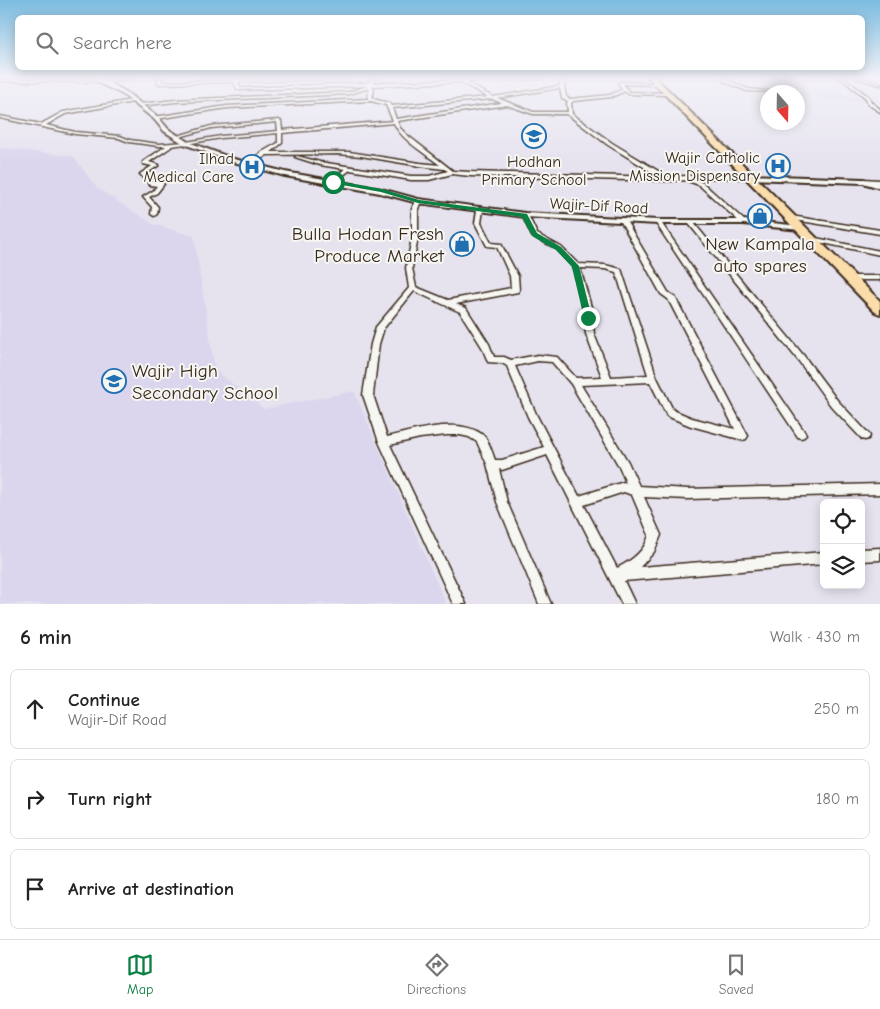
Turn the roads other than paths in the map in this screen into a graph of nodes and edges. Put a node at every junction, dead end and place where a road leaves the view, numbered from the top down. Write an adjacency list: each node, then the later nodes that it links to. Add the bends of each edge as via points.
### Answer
1 (103, 106): 14 (street, via 64,113)
2 (141, 106): 12 (main road, Wajir-Dif Road)
3 (260, 106): 12 (street)
4 (397, 106): 9 (street)
5 (486, 106): 13 (street)
6 (515, 106): 10 (street, via 533,113 554,111)
7 (569, 106): 10 (street)
8 (678, 106): 24 (highway)
9 (388, 107): 13 (street)
10 (570, 114): 25 (street, via 610,144)
11 (0, 117): 14 (street)
12 (156, 118): 16 (main road, Wajir-Dif Road)
13 (395, 121): 15 (street); 22 (street, via 405,136)
14 (42, 126): 16 (street, via 159,145)
15 (282, 133): 16 (street, via 277,120 211,126); 17 (street); 18 (street, via 280,143)
16 (174, 141): 17 (main road, Wajir-Dif Road); 33 (street, via 145,163 156,165 143,174 152,184 161,184 146,197 155,207)
17 (186, 143): 20 (main road, Wajir-Dif Road)
18 (264, 154): 19 (street); 20 (street)
19 (293, 155): 21 (street); 22 (street, via 328,152)
20 (250, 164): 28 (main road, Wajir-Dif Road)
21 (350, 167): 23 (street, via 422,179); 28 (street)
22 (444, 167): 23 (street)
23 (452, 172): 25 (street)
24 (750, 177): 26 (street); 27 (main road); 35 (highway)
25 (668, 179): 26 (street)
26 (684, 179): 38 (street, via 701,184)
27 (863, 181): 29 (street); 30 (main road)
28 (333, 182): 31 (main road, Wajir-Dif Road)
29 (880, 182)
30 (880, 186)
31 (418, 201): 32 (main road, Wajir-Dif Road); 47 (street, via 409,268)
32 (480, 210): 34 (main road, Wajir-Dif Road); 50 (street, via 478,223 489,245 499,245 514,276 515,290)
33 (154, 214)
34 (525, 215): 36 (main road, Wajir-Dif Road); 44 (street, via 534,234 558,248)
35 (791, 218): 40 (highway); 41 (street)
36 (624, 220): 37 (main road, Wajir-Dif Road); 53 (street, via 665,294 671,297 743,436 670,413)
37 (658, 222): 39 (main road, Wajir-Dif Road); 56 (street)
38 (742, 222): 39 (main road, Wajir-Dif Road); 40 (main road, Wajir-Dif Road)
39 (691, 223): 57 (street, via 834,403)
40 (800, 228): 42 (highway)
41 (880, 232)
42 (812, 240): 43 (street); 45 (highway)
43 (880, 253)
44 (576, 266): 53 (street, via 619,271); 54 (street, via 587,307 590,334)
45 (849, 278): 46 (street); 48 (highway)
46 (880, 278)
47 (413, 288): 50 (street); 58 (street, via 384,320 375,344 368,395)
48 (867, 297): 49 (street); 51 (highway)
49 (880, 299)
50 (446, 303): 52 (street, via 463,310 491,360 504,360)
51 (880, 309)
52 (510, 364): 55 (street, via 538,358 554,359); 59 (street)
53 (653, 378): 54 (street)
54 (608, 380): 55 (street)
55 (574, 382): 62 (street, via 624,465)
56 (801, 434)
57 (865, 436)
58 (384, 442): 60 (street, via 439,431 462,430 480,440); 68 (street)
59 (550, 450): 60 (street, via 502,465); 63 (street)
60 (492, 464): 69 (street, via 502,502)
61 (880, 489): 62 (street, via 688,494)
62 (636, 492): 63 (street, via 624,486); 67 (street, via 655,535 654,545 630,569)
63 (578, 502): 67 (street)
64 (880, 554): 65 (street)
65 (865, 556)
66 (820, 558): 67 (street)
67 (615, 576): 70 (street)
68 (460, 604)
69 (545, 604)
70 (628, 604)

